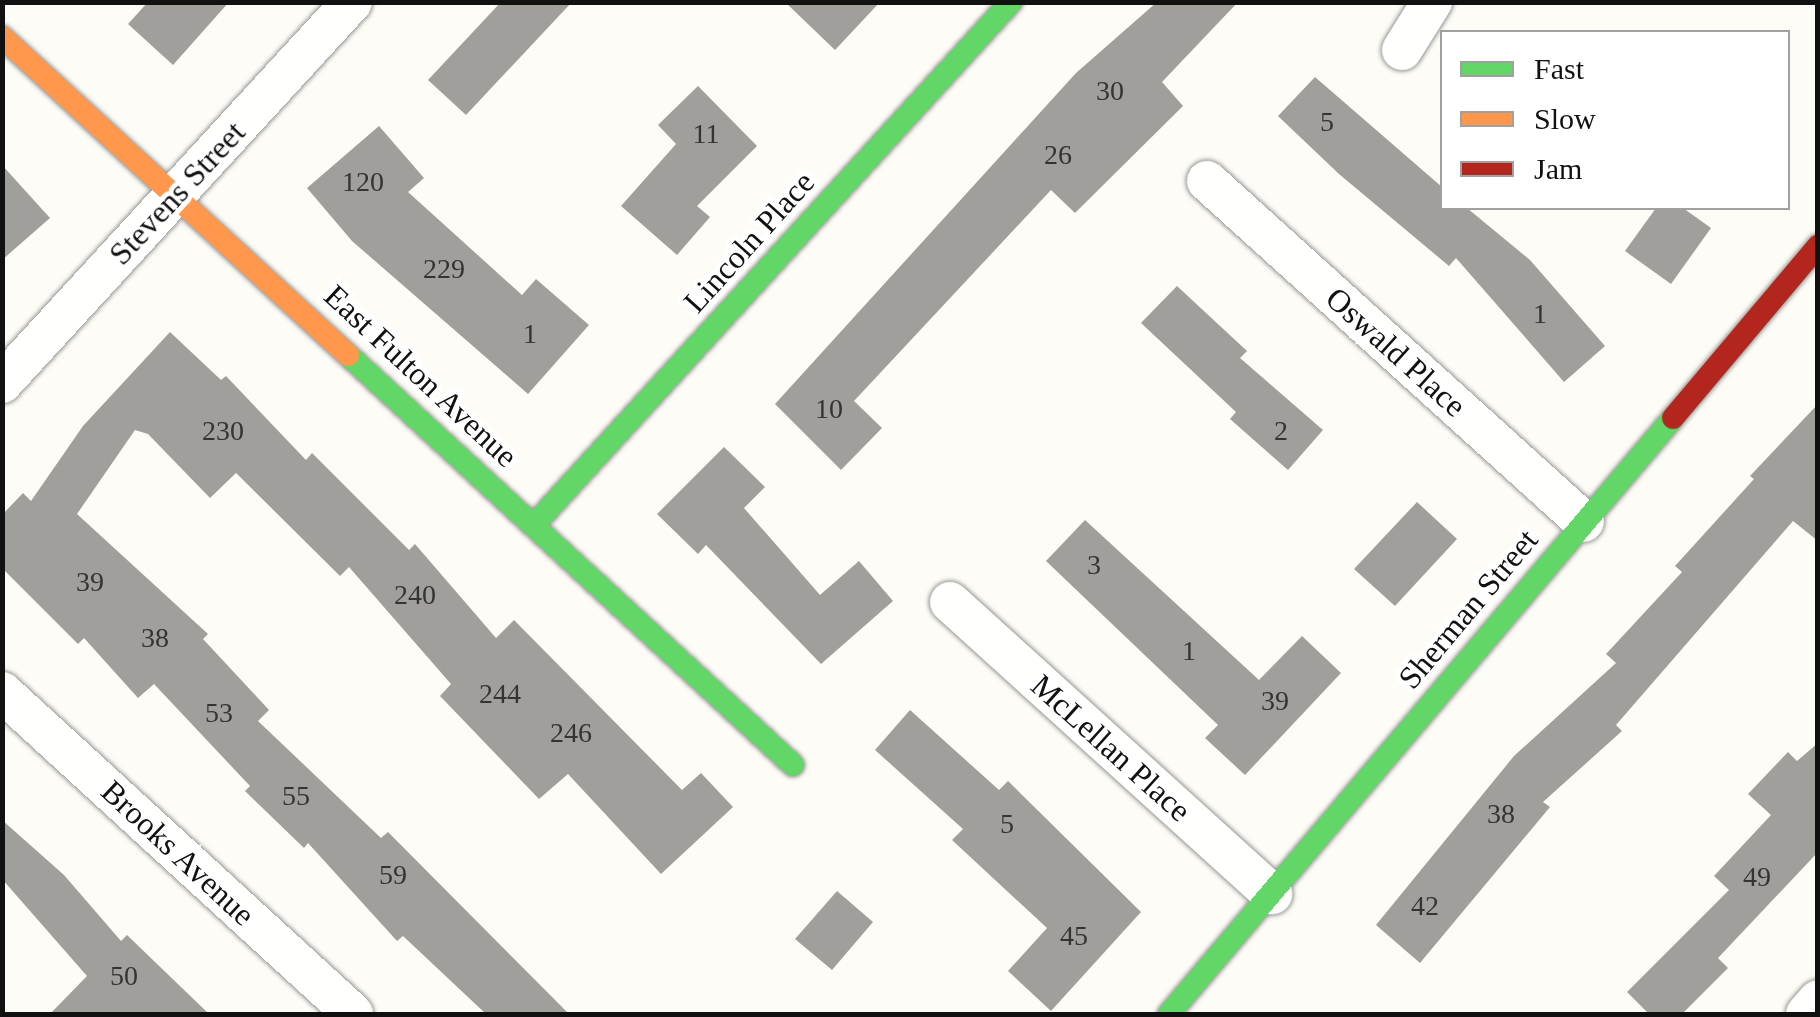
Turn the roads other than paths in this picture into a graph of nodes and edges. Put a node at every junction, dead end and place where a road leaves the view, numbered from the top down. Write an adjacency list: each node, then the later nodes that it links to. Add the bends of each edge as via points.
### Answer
1 (352, 2): 7 (street, Stevens Street)
2 (1011, 2): 11 (street, Lincoln Place)
3 (1432, 2): 5 (street)
4 (2, 37): 7 (street, East Fulton Avenue)
5 (1402, 50)
6 (1208, 181): 10 (street, Oswald Place)
7 (175, 195): 9 (street, Stevens Street); 11 (street, East Fulton Avenue)
8 (1818, 246): 10 (street, Sherman Street)
9 (2, 384)
10 (1584, 522): 15 (street, Sherman Street)
11 (534, 524): 14 (street, East Fulton Avenue)
12 (950, 602): 15 (street, McLellan Place)
13 (2, 692): 17 (street, Brooks Avenue)
14 (793, 766)
15 (1272, 894): 18 (street, Sherman Street)
16 (1818, 1000): 19 (street)
17 (352, 1014)
18 (1169, 1014)
19 (1806, 1014)

